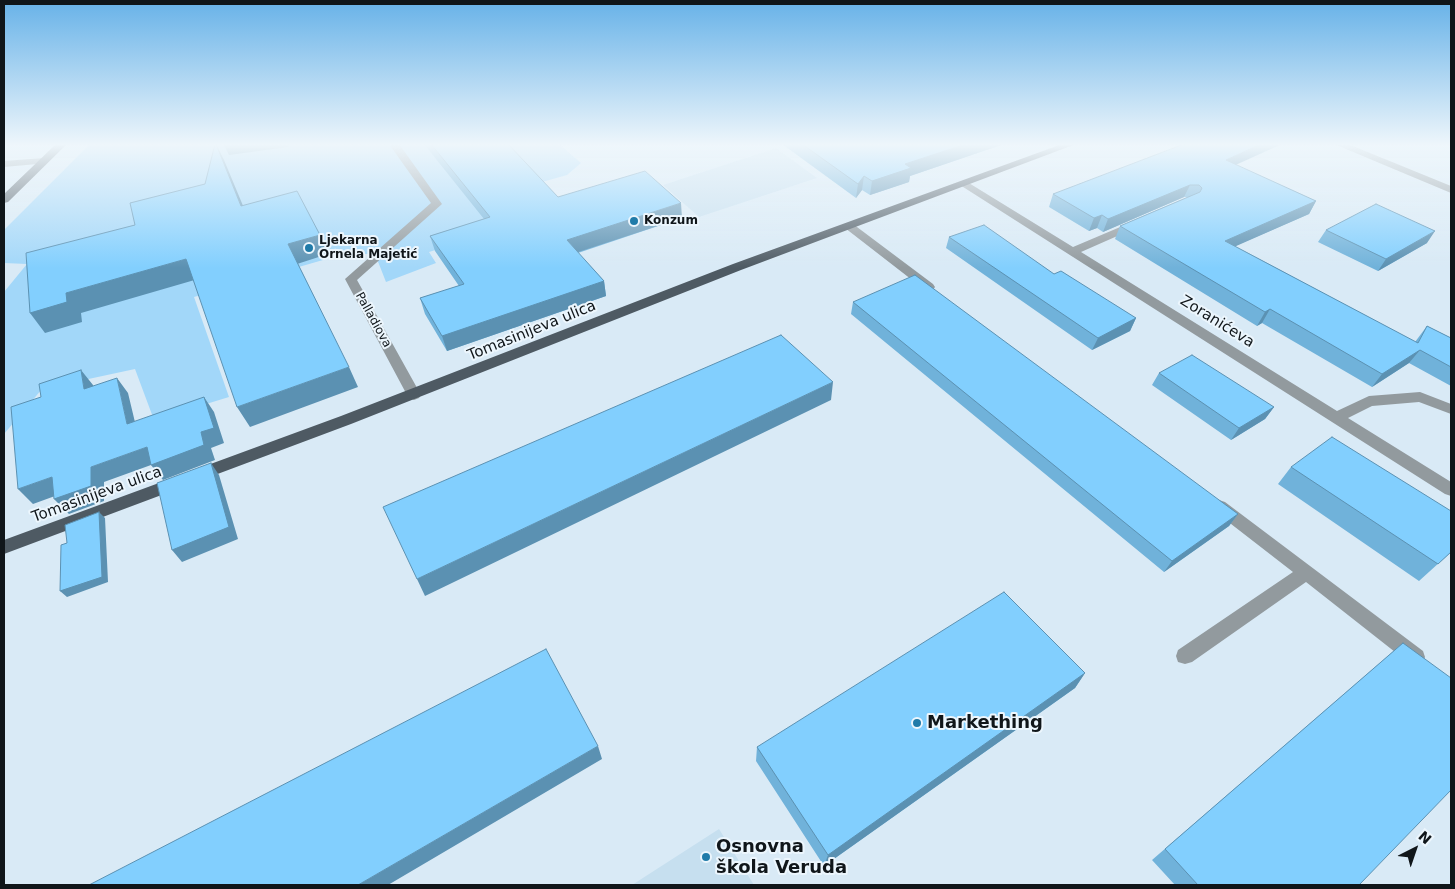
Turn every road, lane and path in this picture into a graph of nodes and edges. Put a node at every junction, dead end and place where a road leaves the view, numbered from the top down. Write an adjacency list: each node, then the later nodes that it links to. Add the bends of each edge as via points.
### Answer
1 (19, 185): 5 (main road)
2 (424, 185): 10 (street, Palladiova, via 438,204 351,279)
3 (957, 185): 7 (main road, Tomasinijeva ulica)
4 (968, 185): 8 (street, Zoranićeva)
5 (4, 200)
6 (1144, 220): 8 (street)
7 (849, 226): 9 (street); 10 (main road, Tomasinijeva ulica)
8 (1073, 251): 12 (street, Zoranićeva)
9 (944, 298)
10 (414, 395): 15 (main road, Tomasinijeva ulica)
11 (1451, 409): 12 (street, via 1420,398 1403,399 1369,402)
12 (1338, 417): 13 (street, Zoranićeva)
13 (1451, 490)
14 (1204, 495): 16 (street)
15 (4, 547)
16 (1306, 572): 17 (street); 18 (street)
17 (1185, 656)
18 (1428, 666)

